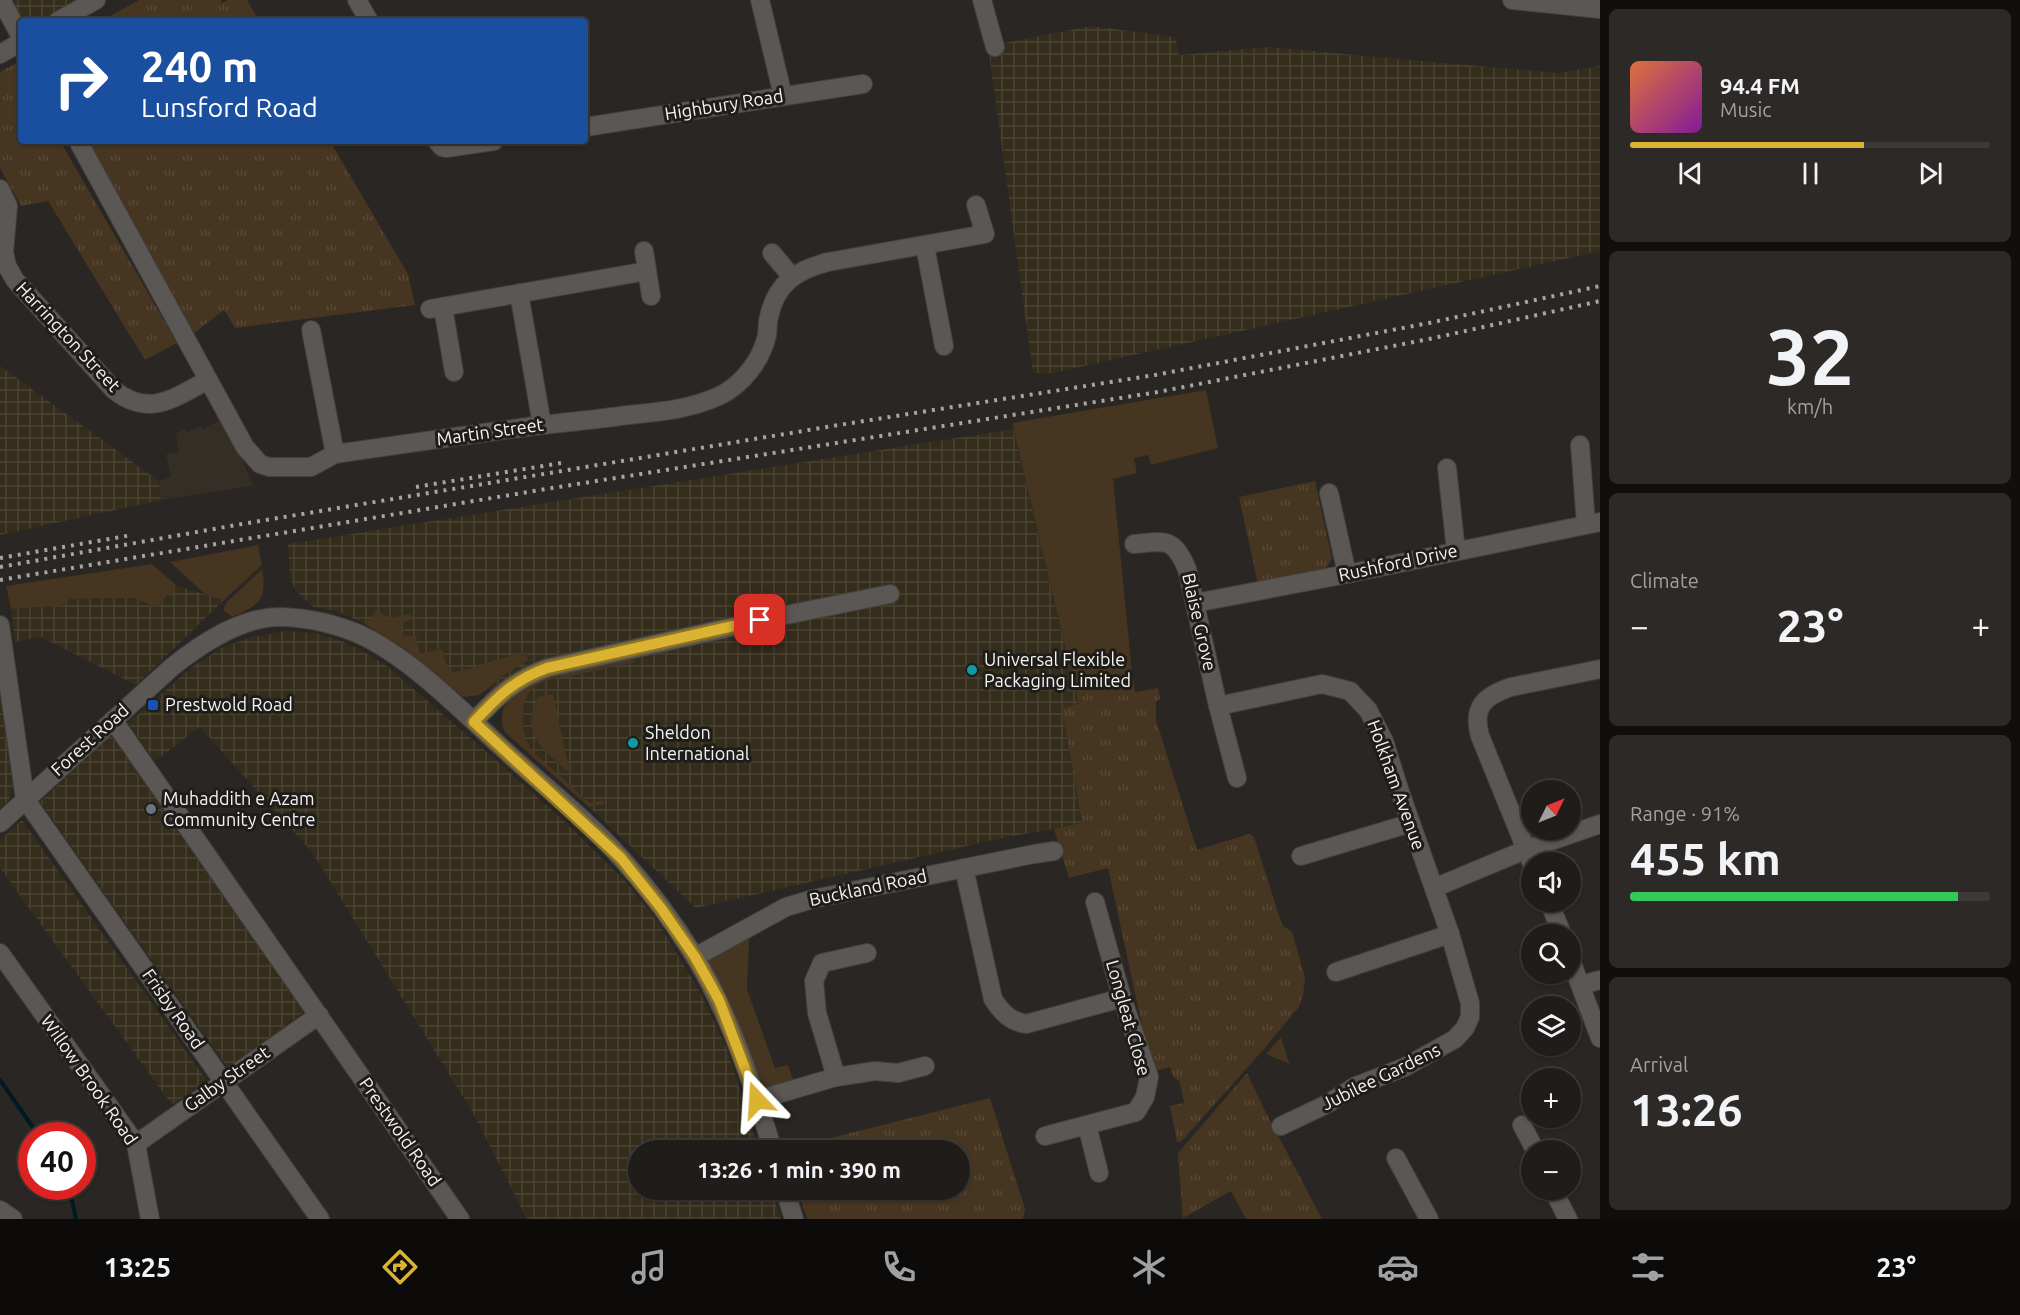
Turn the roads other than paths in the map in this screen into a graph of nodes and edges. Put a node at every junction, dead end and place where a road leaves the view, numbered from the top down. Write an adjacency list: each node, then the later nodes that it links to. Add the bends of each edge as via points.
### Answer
1 (1, 0): 10 (street)
2 (96, 0): 8 (street)
3 (357, 0): 9 (street)
4 (760, 0): 15 (street)
5 (982, 0): 12 (street)
6 (1512, 0): 7 (street)
7 (1600, 9)
8 (63, 18)
9 (367, 18)
10 (18, 32)
11 (18, 44): 13 (street)
12 (995, 47)
13 (0, 54)
14 (863, 84): 15 (street, Highbury Road)
15 (783, 96): 16 (street, Highbury Road)
16 (588, 127)
17 (80, 144): 32 (street, Martin Street)
18 (439, 144): 19 (street, via 446,148)
19 (473, 144)
20 (0, 189): 32 (street, Harrington Street, via 8,206 4,252 7,266 15,280 114,390 125,399 151,405)
21 (976, 205): 22 (street, Martin Street, via 985,234)
22 (925, 246): 26 (street, Martin Street, via 828,262 808,267); 30 (street)
23 (644, 251): 25 (street)
24 (772, 253): 26 (street)
25 (647, 271): 27 (street); 28 (street)
26 (792, 277): 33 (street, Martin Street, via 771,308 763,349 756,361 743,378 722,394 680,410)
27 (519, 293): 31 (street, via 436,308); 33 (street)
28 (651, 296)
29 (311, 330): 35 (street)
30 (944, 346)
31 (454, 372)
32 (208, 380): 35 (street, Martin Street, via 245,447 260,464 311,467)
33 (542, 425): 35 (street, Martin Street)
34 (1580, 445): 38 (street)
35 (335, 454)
36 (1447, 468): 40 (street)
37 (1329, 493): 41 (street)
38 (1593, 523): 40 (street, Rushford Drive)
39 (1134, 544): 43 (street, Blaise Grove, via 1163,542 1178,549)
40 (1456, 551): 41 (street, Rushford Drive)
41 (1347, 574): 43 (street, Rushford Drive)
42 (890, 594): 49 (street, via 547,668 525,676)
43 (1195, 603): 47 (street, Blaise Grove)
44 (0, 625): 46 (street)
45 (1600, 669): 56 (street, via 1499,691 1479,708 1476,720 1480,736)
46 (4, 673): 51 (street)
47 (1218, 706): 50 (street); 53 (street, Holkham Avenue, via 1322,684 1350,691 1368,710 1384,741)
48 (113, 720): 49 (street, Forest Road, via 196,649 245,624 280,617 334,625 362,636 422,676); 51 (street, Forest Road); 71 (street, Prestwold Road)
49 (474, 722): 66 (street, Forest Road, via 621,858)
50 (1237, 778)
51 (25, 799): 52 (street, Forest Road); 76 (street, Frisby Road)
52 (0, 823)
53 (1411, 823): 58 (street); 61 (street, Holkham Avenue)
54 (1600, 824): 57 (street)
55 (1053, 851): 60 (street, Buckland Road)
56 (1526, 852)
57 (1539, 852)
58 (1301, 856)
59 (1521, 859): 61 (street)
60 (964, 868): 66 (street, Buckland Road, via 786,907); 70 (street, via 993,999 1002,1012 1015,1022 1026,1024)
61 (1434, 888): 63 (street, Holkham Avenue)
62 (1095, 902): 70 (street, Longleat Close)
63 (1450, 934): 67 (street); 72 (street, Holkham Avenue, via 1470,1003)
64 (0, 953): 82 (street, Willow Brook Road)
65 (867, 953): 75 (street, via 822,963 814,981 817,1013)
66 (695, 957): 77 (street, Forest Road, via 719,1000)
67 (1335, 972)
68 (1600, 980): 69 (street)
69 (1581, 985): 73 (street)
70 (1122, 998): 78 (street, Longleat Close, via 1149,1077 1145,1097 1136,1112)
71 (319, 1015): 76 (street, Galby Street); 91 (street, Prestwold Road)
72 (1470, 1017): 79 (street, Jubilee Gardens, via 1455,1039 1442,1047)
73 (1600, 1038)
74 (925, 1066): 75 (street, via 898,1073 875,1071)
75 (836, 1077): 77 (street)
76 (224, 1081): 82 (street, Galby Street); 90 (street, Frisby Road)
77 (757, 1100): 81 (street, Forest Road)
78 (1087, 1125): 80 (street, Longleat Close); 84 (street)
79 (1281, 1126)
80 (1045, 1136)
81 (770, 1140)
82 (136, 1144): 89 (street, Willow Brook Road)
83 (1396, 1158): 93 (street)
84 (1099, 1173)
85 (788, 1200): 92 (street)
86 (1558, 1200): 94 (street)
87 (0, 1210): 88 (street)
88 (13, 1219)
89 (150, 1219)
90 (320, 1219)
91 (460, 1219)
92 (794, 1219)
93 (1430, 1219)
94 (1568, 1219)

